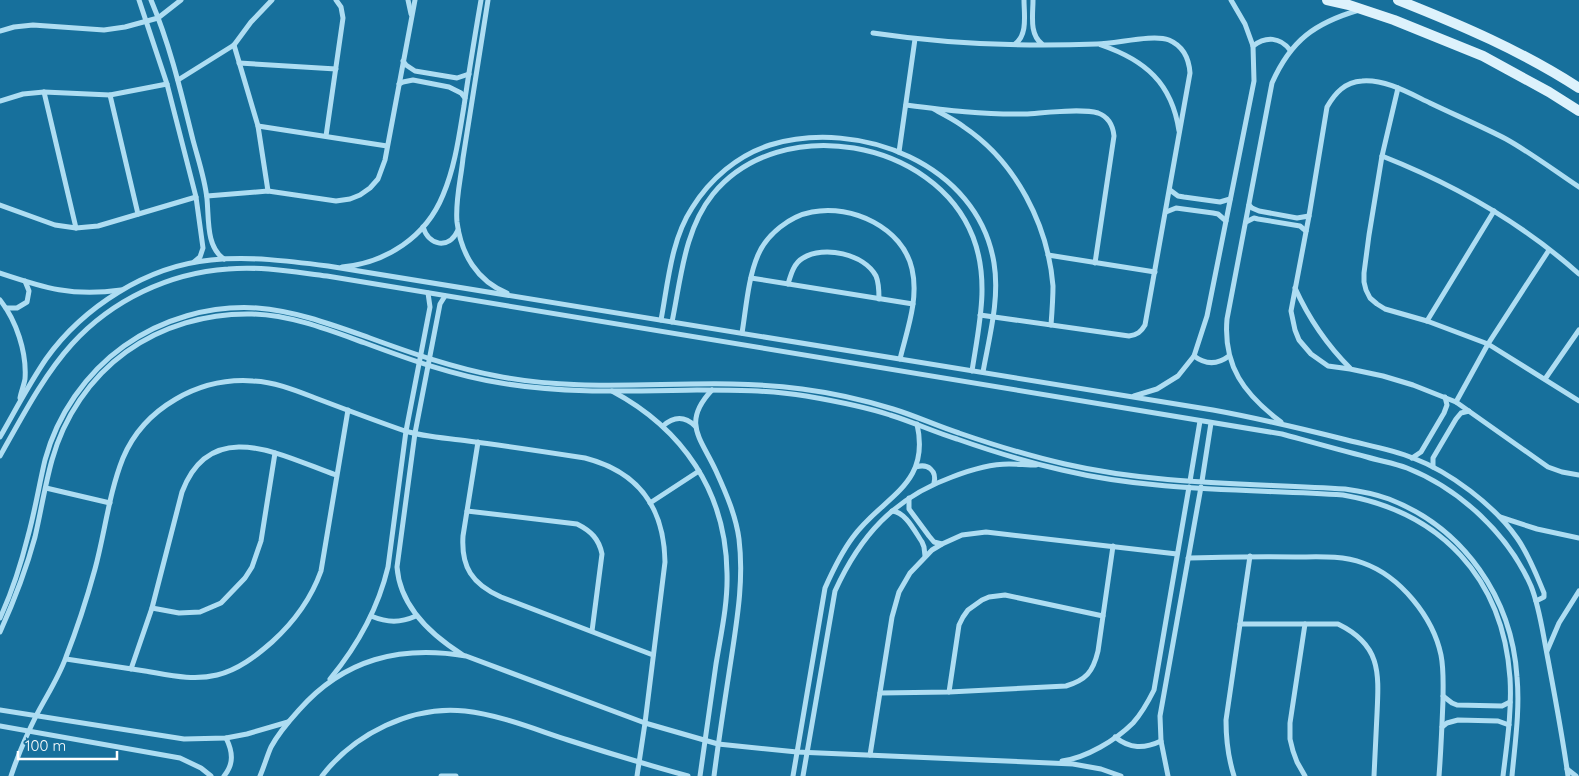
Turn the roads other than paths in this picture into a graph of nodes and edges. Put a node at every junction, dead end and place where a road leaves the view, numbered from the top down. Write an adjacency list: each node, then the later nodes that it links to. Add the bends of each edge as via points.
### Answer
1 (140, 0): 18 (street)
2 (151, 0): 16 (street)
3 (181, 0): 16 (street)
4 (272, 0): 25 (street)
5 (336, 0): 30 (street, via 343,18)
6 (408, 0): 17 (street)
7 (415, 0): 17 (street)
8 (481, 0): 31 (street)
9 (488, 0): 66 (street, via 467,127 457,207)
10 (1024, 0): 22 (street, via 1024,31)
11 (1033, 0): 23 (street, via 1033,32)
12 (1231, 0): 26 (street, via 1246,24)
13 (1327, 0): 15 (street)
14 (1398, 0): 36 (street, via 1488,37)
15 (1362, 10): 27 (street, via 1335,18 1311,31); 43 (street, via 1483,56)
16 (158, 18): 18 (street); 32 (street)
17 (412, 19): 28 (street)
18 (147, 20): 19 (street, via 104,30 33,25); 33 (street)
19 (0, 31)
20 (873, 33): 21 (street)
21 (915, 39): 22 (street); 41 (street)
22 (1015, 44): 23 (street)
23 (1042, 44): 24 (street)
24 (1098, 44): 46 (street, via 1133,58 1161,84 1171,100); 46 (street, via 1158,38 1173,43 1185,53 1190,73)
25 (234, 45): 29 (street); 32 (street)
26 (1253, 46): 27 (street, via 1273,39 1286,44); 55 (street, via 1254,81)
27 (1290, 50): 56 (street, via 1272,83)
28 (403, 61): 31 (street, via 415,71 457,78); 34 (street)
29 (239, 63): 30 (street); 44 (street)
30 (336, 69): 45 (street)
31 (469, 74): 39 (street)
32 (178, 80): 53 (street)
33 (168, 84): 38 (street); 54 (street)
34 (399, 84): 39 (street, via 413,80 449,87); 47 (street)
35 (1398, 88): 49 (street); 50 (street, via 1506,139); 61 (street, via 1360,81 1340,90 1332,98 1327,107)
36 (1579, 88)
37 (44, 92): 38 (street); 40 (street); 65 (street)
38 (110, 95): 60 (street)
39 (465, 98): 64 (street, via 456,154 443,195)
40 (0, 101)
41 (906, 104): 42 (street); 48 (street)
42 (932, 108): 69 (street, via 980,139 1018,181 1036,214); 72 (street, via 997,113 1096,112 1110,121 1114,136)
43 (1579, 112)
44 (258, 126): 45 (street); 52 (street)
45 (326, 136): 47 (street)
46 (1180, 136): 51 (street)
47 (388, 146): 52 (street, via 378,180 350,199 336,201)
48 (899, 152): 90 (street, via 944,178 963,196 978,218 994,263 996,292); 91 (street, via 874,144 820,137 769,146 724,170 691,209 680,232)
49 (1382, 156): 58 (street, via 1443,182); 92 (street, via 1364,273 1366,290 1370,298 1384,308)
50 (1579, 187)
51 (1170, 190): 55 (street, via 1191,199 1220,202); 59 (street)
52 (268, 191): 53 (street)
53 (207, 196): 70 (street, via 212,246)
54 (196, 197): 60 (street); 71 (street, via 203,248 200,257)
55 (1230, 199): 62 (street)
56 (1249, 204): 61 (street, via 1259,211 1297,218); 63 (street)
57 (0, 205): 65 (street, via 55,225)
58 (1494, 211): 68 (street); 92 (street)
59 (1166, 212): 62 (street, via 1176,208 1213,213); 75 (street)
60 (138, 214): 65 (street, via 98,226)
61 (1309, 216): 67 (street)
62 (1226, 222): 98 (street, via 1207,316)
63 (1246, 222): 67 (street, via 1254,218 1300,226); 99 (street, via 1227,319)
64 (423, 227): 66 (street, via 431,241 440,243 448,242); 73 (street, via 385,256 357,265)
65 (76, 228)
66 (458, 229): 84 (street, via 464,250 479,276)
67 (1306, 231): 80 (street)
68 (1549, 250): 76 (street); 97 (street)
69 (1048, 255): 72 (street); 94 (street, via 1053,287)
70 (225, 260): 71 (street); 73 (street, via 265,259)
71 (192, 263): 81 (street)
72 (1094, 263): 75 (street)
73 (328, 266): 84 (street)
74 (0, 272): 78 (street)
75 (1155, 272): 94 (street, via 1145,326 1139,333 1129,336)
76 (1579, 274)
77 (751, 278): 79 (street); 87 (street, via 758,255 771,235 790,220 813,212 837,211 878,224 904,250 912,267); 96 (street)
78 (24, 281): 81 (street, via 52,290 81,293); 88 (street, via 29,291 26,302 18,308)
79 (788, 284): 85 (street); 85 (street, via 796,264 803,258 838,253 869,267 878,282)
80 (1295, 288): 103 (street, via 1319,333); 103 (street, via 1291,311 1299,340 1328,366)
81 (124, 289): 113 (street, via 88,314 63,338)
82 (428, 293): 83 (street); 100 (street, via 430,307); 127 (street, via 282,270 247,268 194,273 161,283 108,312 71,345 29,404)
83 (445, 296): 102 (street, via 440,304); 116 (street)
84 (514, 296): 91 (street)
85 (879, 299): 87 (street)
86 (0, 300): 88 (street)
87 (913, 304): 101 (street)
88 (6, 308): 113 (street, via 17,330 23,354 24,379)
89 (980, 315): 90 (street); 93 (street, via 981,262 973,236 943,191 922,174 872,152 818,146 764,156 730,177 713,194 690,235); 104 (street)
90 (993, 318): 94 (street); 105 (street)
91 (661, 320): 93 (street)
92 (1427, 321): 97 (street)
93 (672, 322): 96 (street)
94 (1051, 325)
95 (1579, 330): 106 (street)
96 (742, 333): 101 (street)
97 (1488, 344): 106 (street); 112 (street)
98 (1194, 356): 99 (street, via 1208,363 1223,361); 109 (street, via 1178,376 1157,389)
99 (1229, 356): 118 (street, via 1248,394)
100 (420, 358): 102 (street); 122 (street); 140 (street, via 282,318 255,314 201,318 175,326 127,352 88,389 60,435); 160 (street, via 311,319 284,311 256,308 228,308 182,317 124,346 83,385 54,433 28,540)
101 (900, 359): 104 (street)
102 (429, 361): 108 (street, via 498,383); 123 (street); 135 (street, via 500,377 541,382 757,384 802,389 892,409 1061,463)
103 (1350, 368): 110 (street)
104 (972, 371): 105 (street)
105 (983, 372): 109 (street)
106 (1545, 379): 111 (street)
107 (712, 390): 108 (street); 119 (street, via 802,395 846,403); 121 (street, via 697,412)
108 (612, 391): 120 (street, via 642,408)
109 (1132, 396): 118 (street)
110 (1445, 397): 112 (street); 128 (street, via 1444,413 1421,452)
111 (1579, 401)
112 (1456, 402): 115 (street)
113 (19, 403): 124 (street)
114 (348, 410): 122 (street); 134 (street); 142 (street, via 271,383 235,380 199,388 168,404 142,428 124,457)
115 (1469, 412): 131 (street, via 1461,413 1456,419 1432,458); 133 (street, via 1548,467)
116 (1200, 421): 117 (street); 137 (street)
117 (1211, 423): 138 (street); 155 (street, via 1282,434 1406,468 1429,479 1464,502 1505,542 1519,563)
118 (1283, 423): 128 (street)
119 (917, 424): 129 (street); 130 (street, via 920,453)
120 (663, 426): 121 (street, via 679,418); 132 (street, via 686,450)
121 (695, 426): 187 (street, via 730,503 739,538 741,565 738,609)
122 (406, 431): 123 (street); 157 (street, via 388,567)
123 (415, 433): 125 (street); 158 (street, via 397,567 405,598)
124 (0, 437)
125 (478, 442): 143 (street, via 597,461 631,480); 144 (street)
126 (275, 453): 134 (street); 156 (street, via 253,447 230,448 209,456 192,472 182,492); 156 (street, via 261,541 245,578 226,599 206,610 178,613)
127 (0, 456)
128 (1412, 458): 131 (street)
129 (1046, 466): 135 (street, via 1094,477); 136 (street, via 1007,464 970,470)
130 (916, 467): 136 (street, via 931,469 935,475); 188 (street, via 895,496 853,537 825,588)
131 (1433, 467): 146 (street, via 1472,492)
132 (699, 470): 143 (street); 185 (street, via 717,509 725,541 728,574)
133 (1579, 475)
134 (336, 476): 169 (street, via 318,580 304,606 279,636 240,667 217,675 192,678)
135 (1153, 482): 137 (street)
136 (934, 483): 141 (street)
137 (1190, 484): 138 (street); 150 (street)
138 (1201, 484): 139 (street); 153 (street)
139 (1222, 485): 174 (street, via 1365,498 1405,513 1436,533 1471,568 1493,605 1506,651); 214 (street, via 1345,488 1367,492 1422,515 1462,547 1477,564 1499,602 1514,649 1518,703)
140 (46, 488): 142 (street); 164 (street, via 34,541)
141 (909, 498): 145 (street); 148 (street, via 909,509 931,539)
142 (110, 503): 168 (street, via 95,569)
143 (650, 503): 166 (street, via 663,533 665,562)
144 (467, 510): 163 (street, via 462,549 467,568 478,584 501,597); 163 (street, via 577,524 586,528 602,554)
145 (892, 511): 152 (street, via 902,514 922,542); 189 (street, via 862,542 835,591)
146 (1499, 517): 147 (street); 155 (street, via 1530,559 1544,592 1544,597)
147 (1579, 538)
148 (942, 544): 149 (street, via 962,535 986,532); 152 (street)
149 (1113, 546): 150 (street); 159 (street)
150 (1178, 554): 183 (street, via 1154,690 1132,723)
151 (1250, 556): 153 (street); 161 (street); 173 (street, via 1342,558 1381,572 1412,599 1435,634 1444,675)
152 (925, 557): 172 (street, via 899,592)
153 (1188, 558): 186 (street, via 1160,716)
154 (1579, 591): 165 (street)
155 (1536, 601): 165 (street)
156 (152, 608): 169 (street)
157 (371, 616): 158 (street, via 394,622); 170 (street, via 346,660)
158 (416, 616): 167 (street, via 447,645)
159 (1103, 616): 171 (street, via 1095,664 1078,682 1066,686); 171 (street, via 1005,595 982,600 968,610 959,625)
160 (0, 618)
161 (1240, 624): 162 (street); 209 (street, via 1226,720 1228,757)
162 (1304, 624): 210 (street, via 1290,740); 211 (street, via 1338,624 1350,630 1370,650 1377,666 1379,684)
163 (592, 631): 166 (street)
164 (0, 632)
165 (1546, 652): 193 (street)
166 (654, 655): 178 (street)
167 (466, 656): 170 (street, via 429,652 393,655 372,660); 178 (street)
168 (66, 659): 169 (street); 176 (street)
169 (131, 669)
170 (327, 683): 177 (street)
171 (948, 692): 172 (street)
172 (880, 693): 190 (street)
173 (1443, 696): 174 (street, via 1457,705 1502,706); 181 (street)
174 (1510, 702): 179 (street)
175 (0, 710): 176 (street)
176 (36, 716): 182 (street); 184 (street, via 184,739)
177 (288, 722): 184 (street); 197 (street, via 271,747)
178 (645, 723): 185 (street); 191 (street)
179 (1509, 725): 181 (street, via 1498,721 1458,720); 213 (street)
180 (0, 726): 182 (street)
181 (1442, 727): 212 (street)
182 (29, 731): 194 (street); 195 (street, via 180,758)
183 (1114, 737): 186 (street, via 1137,747); 192 (street, via 1093,751 1070,760)
184 (226, 738): 196 (street, via 232,756)
185 (705, 741): 187 (street); 203 (street)
186 (1161, 741): 208 (street)
187 (718, 744): 188 (street); 204 (street)
188 (797, 752): 189 (street); 205 (street)
189 (807, 752): 190 (street); 206 (street)
190 (870, 755): 192 (street)
191 (639, 763): 198 (street, via 500,718 446,711 411,716 362,738 334,761); 201 (street); 202 (street)
192 (1044, 763): 207 (street, via 1073,764)
193 (1567, 770): 215 (street); 216 (street)
194 (11, 776)
195 (211, 776)
196 (224, 776)
197 (260, 776)
198 (322, 776)
199 (441, 776): 200 (street)
200 (456, 776)
201 (637, 776)
202 (688, 776)
203 (700, 776)
204 (714, 776)
205 (793, 776)
206 (803, 776)
207 (1120, 776)
208 (1168, 776)
209 (1234, 776)
210 (1305, 776)
211 (1374, 776)
212 (1439, 776)
213 (1503, 776)
214 (1512, 776)
215 (1568, 776)
216 (1576, 776)

